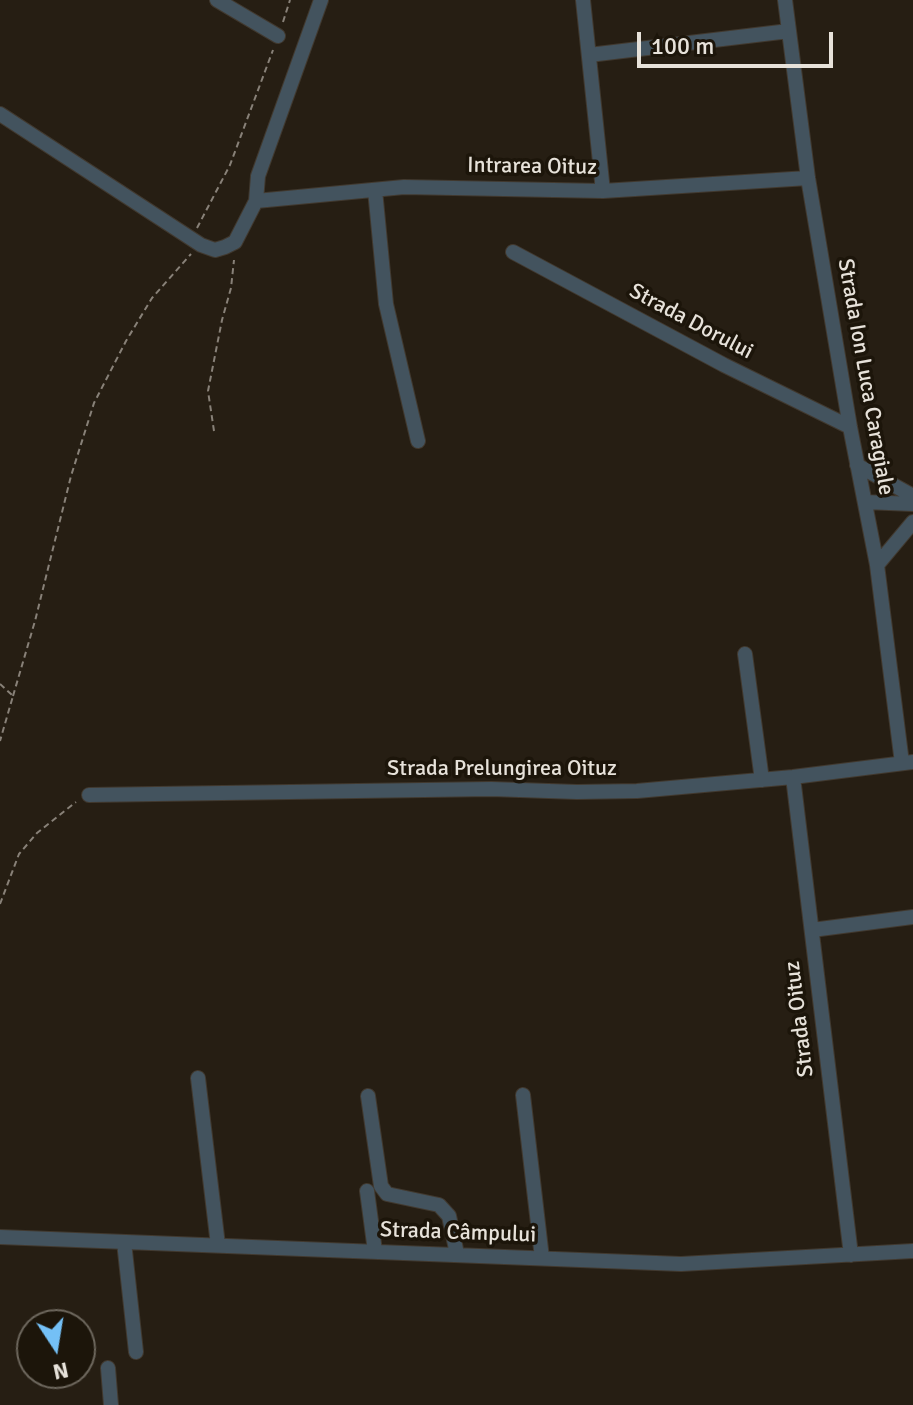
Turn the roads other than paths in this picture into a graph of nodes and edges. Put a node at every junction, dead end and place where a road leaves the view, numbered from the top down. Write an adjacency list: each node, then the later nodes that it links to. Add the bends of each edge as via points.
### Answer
1 (217, 0): 6 (street)
2 (321, 0): 12 (street, via 258,176)
3 (583, 0): 7 (street)
4 (785, 0): 5 (street, Strada Ion Luca Caragiale)
5 (789, 31): 7 (street); 9 (street, Strada Ion Luca Caragiale)
6 (278, 36)
7 (589, 55): 11 (street)
8 (0, 114): 12 (street, via 215,250 235,242)
9 (808, 178): 11 (street, Intrarea Oituz); 14 (street, Strada Ion Luca Caragiale)
10 (375, 190): 11 (street, Intrarea Oituz); 12 (street, Intrarea Oituz); 15 (street, via 386,304)
11 (603, 191)
12 (256, 201)
13 (513, 252): 14 (street, Strada Dorului)
14 (850, 427): 16 (street, Strada Ion Luca Caragiale)
15 (418, 441)
16 (857, 465): 17 (street); 18 (street, Strada Ion Luca Caragiale)
17 (913, 496)
18 (865, 502): 19 (street); 21 (street, Strada Ion Luca Caragiale)
19 (913, 504)
20 (913, 522): 21 (street)
21 (877, 565): 23 (street, Strada Ion Luca Caragiale)
22 (745, 654): 25 (street)
23 (908, 762): 24 (street, Strada Prelungirea Oituz)
24 (793, 777): 25 (street, Strada Prelungirea Oituz); 28 (street, Strada Oituz)
25 (762, 780): 26 (street, Strada Prelungirea Oituz, via 577,792)
26 (89, 795)
27 (913, 917): 28 (street)
28 (812, 930): 39 (street, Strada Oituz)
29 (198, 1078): 35 (street)
30 (523, 1095): 40 (street)
31 (368, 1096): 38 (street, via 381,1186 387,1194 439,1205 449,1216)
32 (367, 1191): 36 (street)
33 (0, 1237): 34 (street, Strada Câmpului)
34 (124, 1242): 35 (street, Strada Câmpului); 41 (street)
35 (218, 1245): 36 (street, Strada Câmpului)
36 (375, 1251): 38 (street, Strada Câmpului)
37 (913, 1251): 39 (street, Strada Câmpului)
38 (457, 1254): 40 (street, Strada Câmpului)
39 (851, 1255): 40 (street, Strada Câmpului, via 681,1264)
40 (542, 1258)
41 (136, 1352)
42 (108, 1368): 43 (street)
43 (111, 1405)

